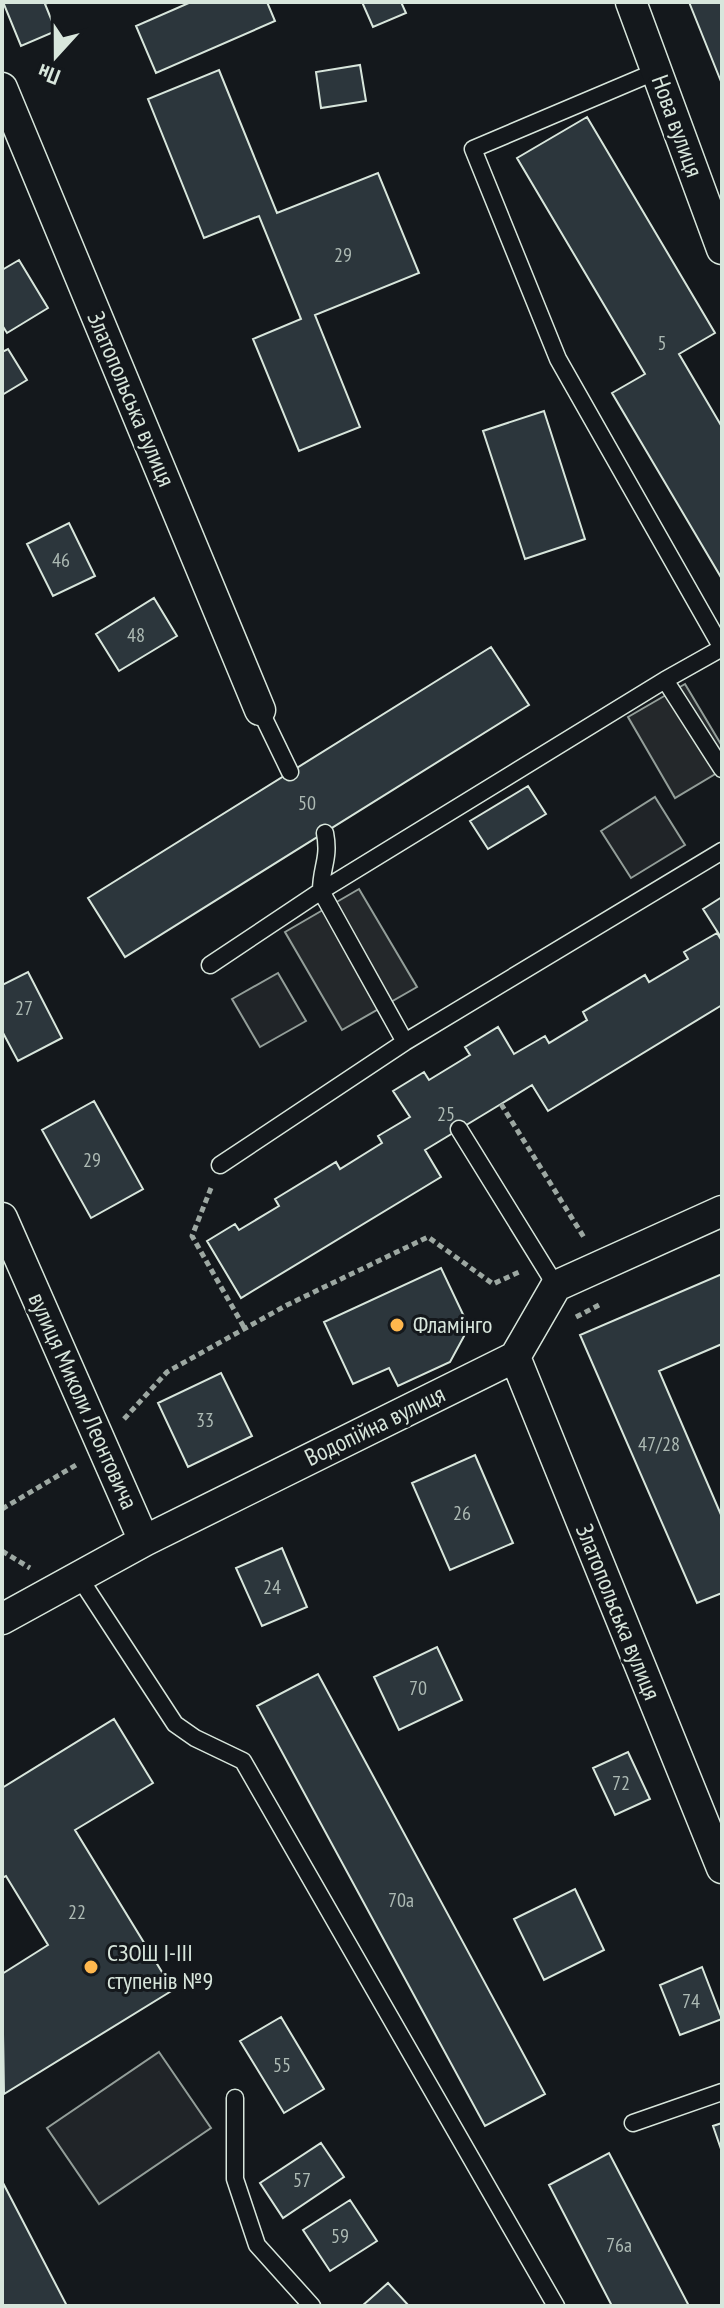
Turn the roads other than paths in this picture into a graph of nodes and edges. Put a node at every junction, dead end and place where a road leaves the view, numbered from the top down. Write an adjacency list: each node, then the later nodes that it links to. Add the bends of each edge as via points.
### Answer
1 (631, 2): 2 (street, Нова вулиця)
2 (657, 71): 4 (street, Нова вулиця); 5 (lane, via 473,149 558,359)
3 (2, 88): 7 (street, Златопольська вулиця)
4 (722, 249)
5 (722, 648): 6 (lane)
6 (665, 680): 8 (lane); 12 (lane)
7 (260, 710): 9 (lane)
8 (722, 769)
9 (290, 772)
10 (325, 833): 12 (lane, via 329,855)
11 (722, 851): 14 (lane)
12 (321, 891): 13 (lane); 14 (lane)
13 (210, 965)
14 (405, 1042): 16 (lane)
15 (459, 1129): 19 (lane)
16 (220, 1165)
17 (722, 1211): 19 (street)
18 (2, 1218): 21 (street, вулиця Миколи Леонтовича)
19 (550, 1274): 20 (street)
20 (515, 1357): 21 (street, Водопійна вулиця); 24 (street, Златопольська вулиця)
21 (144, 1541): 22 (street, Водопійна вулиця)
22 (79, 1577): 23 (street, Водопійна вулиця); 29 (lane, via 175,1724 243,1761)
23 (2, 1619)
24 (722, 1868)
25 (722, 2092): 27 (lane)
26 (235, 2098): 28 (lane, via 235,2179 257,2245)
27 (633, 2123)
28 (312, 2306)
29 (556, 2306)

